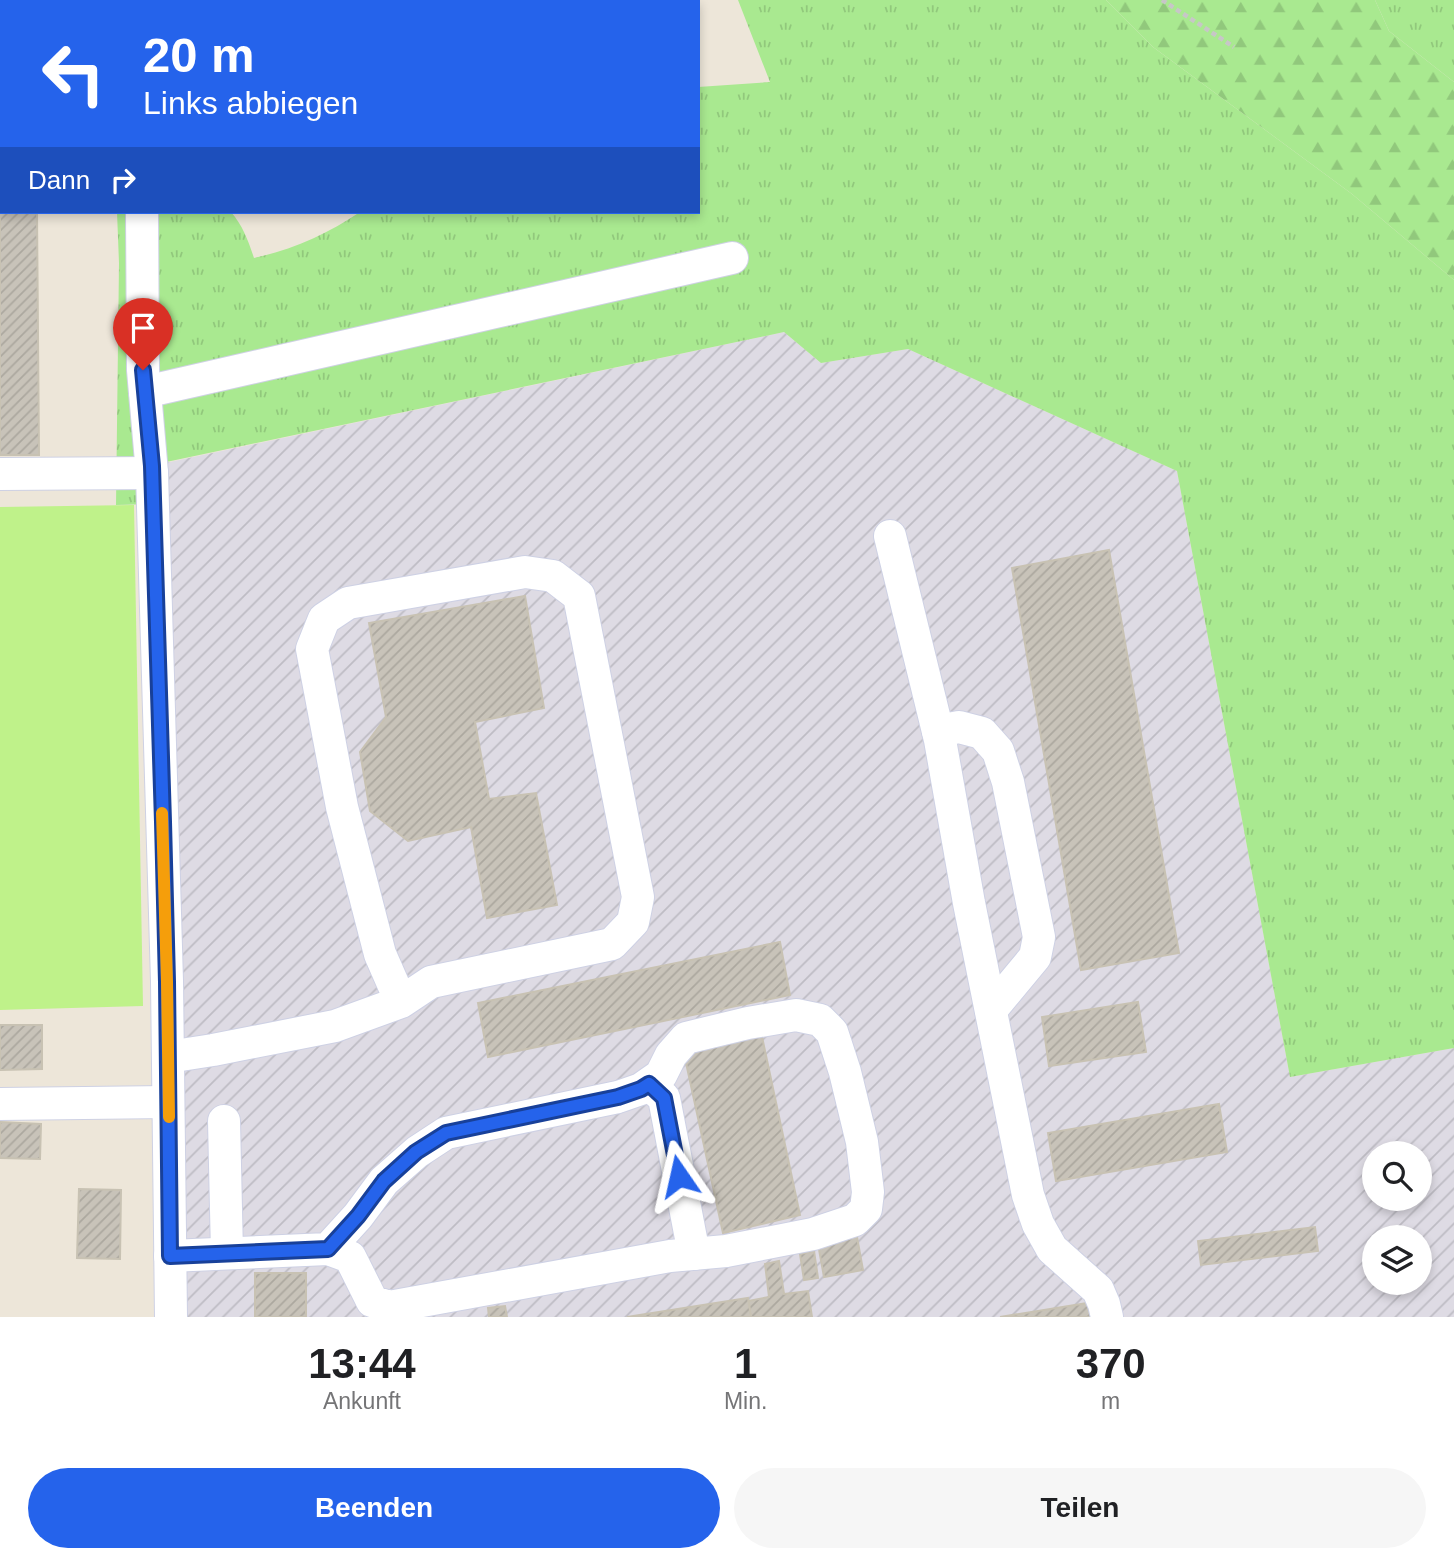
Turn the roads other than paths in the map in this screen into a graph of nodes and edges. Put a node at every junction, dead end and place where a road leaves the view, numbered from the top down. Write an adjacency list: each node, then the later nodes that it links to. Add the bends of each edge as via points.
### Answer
1 (142, 214): 3 (street)
2 (732, 258): 3 (street)
3 (145, 392): 4 (street)
4 (152, 473): 5 (street); 10 (street)
5 (0, 474)
6 (890, 536): 7 (street)
7 (938, 731): 9 (street); 9 (street, via 959,727 982,733 998,751 1037,924 1035,957)
8 (401, 1002): 8 (street, via 431,982 612,944 634,922 638,897 579,596 553,576 525,572 348,603 324,619 312,649 342,807 380,954); 10 (street, via 335,1026)
9 (991, 1010): 21 (street, via 1028,1195 1038,1224 1052,1249 1098,1290)
10 (168, 1057): 12 (street)
11 (649, 1084): 15 (street, via 618,1097 446,1133 384,1181); 17 (street, via 664,1098); 17 (street, via 661,1075 686,1038 796,1015 820,1020 832,1032 845,1072 862,1142 866,1209 855,1220 813,1234)
12 (168, 1102): 13 (street); 18 (street)
13 (0, 1104)
14 (224, 1121): 16 (street)
15 (328, 1249): 16 (street); 20 (street, via 350,1257 372,1301)
16 (227, 1253): 18 (street)
17 (694, 1254): 20 (street)
18 (170, 1256): 19 (street)
19 (171, 1304)
20 (389, 1312)
21 (1107, 1317)

